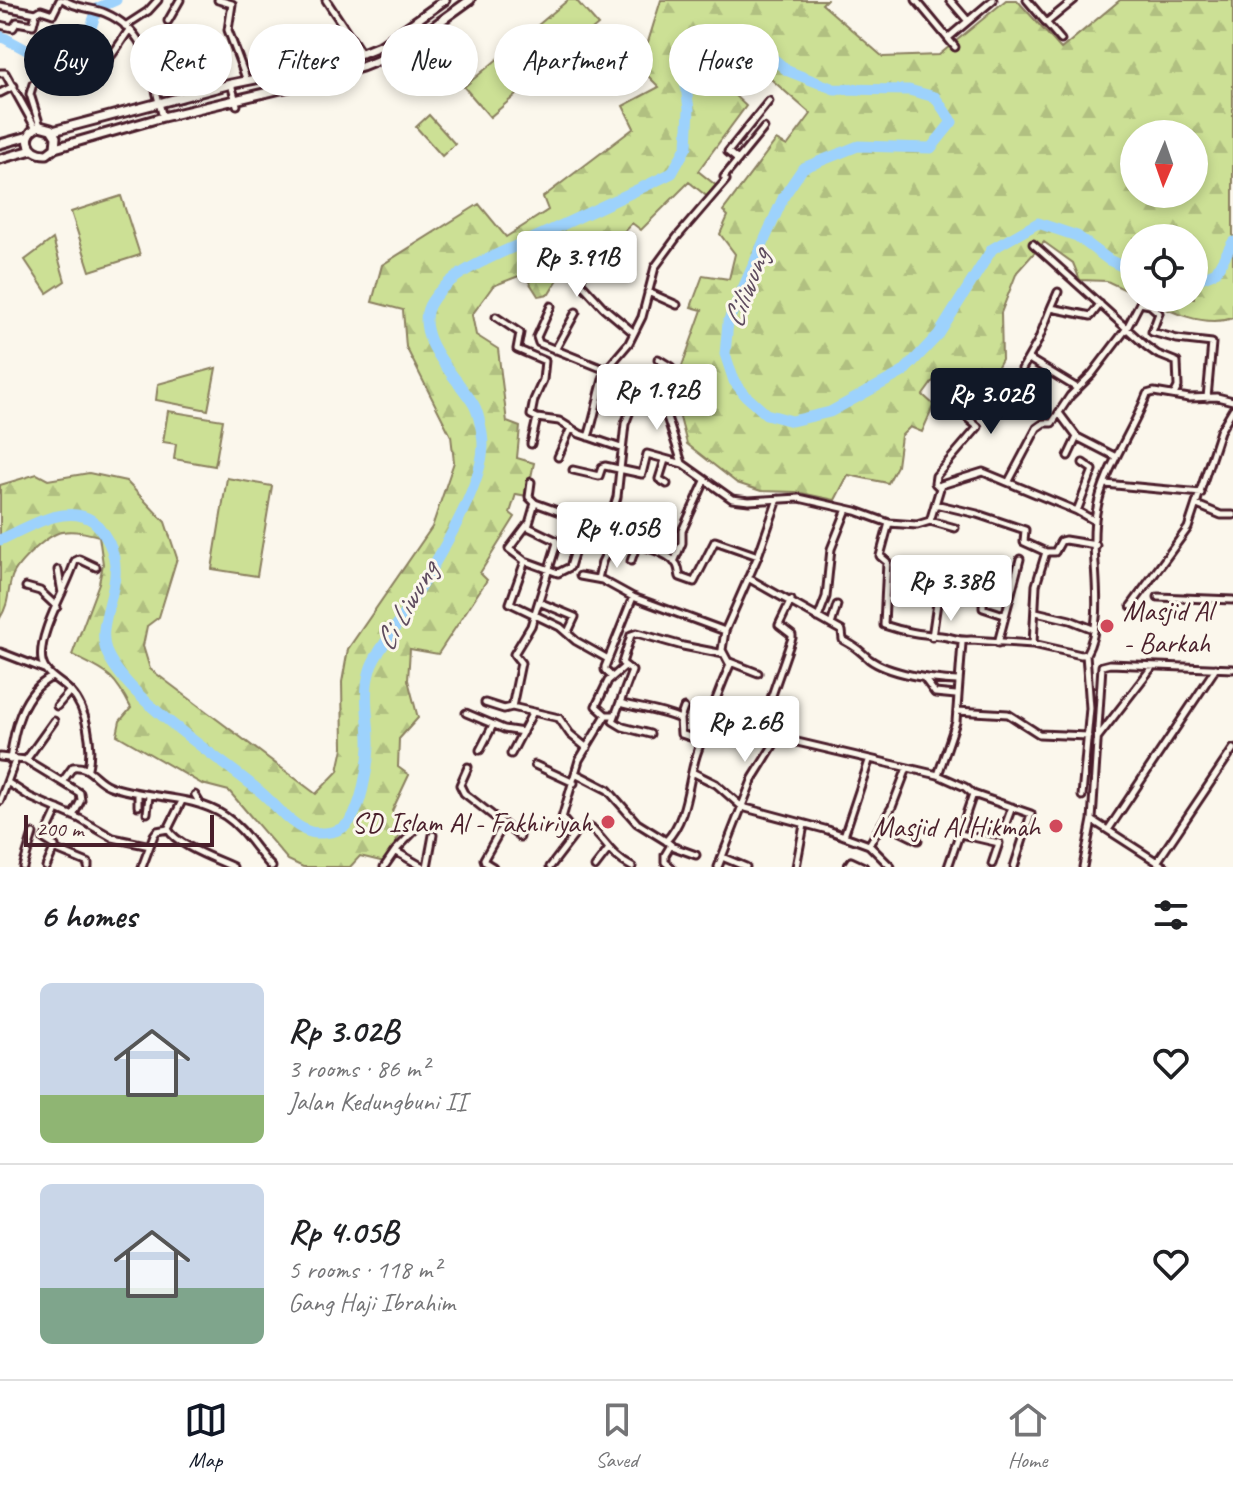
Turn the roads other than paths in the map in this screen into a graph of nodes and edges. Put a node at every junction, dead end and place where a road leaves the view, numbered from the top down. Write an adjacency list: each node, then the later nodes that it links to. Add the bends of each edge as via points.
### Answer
1 (62, 0): 15 (street); 16 (street, via 53,14)
2 (158, 0): 22 (street)
3 (180, 0): 17 (street)
4 (218, 0): 28 (street, via 232,4 228,30)
5 (326, 0): 20 (street)
6 (445, 0): 26 (main road)
7 (470, 0): 35 (main road, via 375,62)
8 (916, 0): 23 (street)
9 (950, 0): 18 (street)
10 (993, 0): 18 (street)
11 (1027, 0): 19 (street)
12 (1074, 0): 19 (street)
13 (95, 2): 15 (street)
14 (0, 6): 16 (street)
15 (95, 10): 22 (street)
16 (36, 13): 21 (street, via 33,25)
17 (168, 21)
18 (968, 21): 23 (street)
19 (1046, 23): 24 (street)
20 (342, 24)
21 (0, 25)
22 (127, 28): 36 (street, via 147,53); 38 (street, via 100,70 87,79 33,84)
23 (948, 38): 25 (street)
24 (1061, 40)
25 (955, 47)
26 (365, 52)
27 (0, 73): 30 (street)
28 (247, 81): 29 (main road)
29 (232, 84)
30 (14, 86): 32 (street); 38 (street)
31 (232, 88): 35 (street)
32 (0, 93)
33 (185, 96): 36 (main road)
34 (769, 101): 48 (street, via 728,152)
35 (236, 102): 37 (main road)
36 (158, 103): 37 (street); 40 (main road)
37 (163, 117): 41 (main road)
38 (37, 127): 40 (main road); 42 (main road)
39 (764, 128): 48 (street)
40 (53, 131): 45 (main road)
41 (110, 131): 43 (street); 45 (main road)
42 (29, 136): 44 (main road); 46 (main road)
43 (113, 142)
44 (0, 144)
45 (55, 148): 46 (main road, via 43,154)
46 (32, 150): 47 (main road)
47 (0, 159)
48 (738, 160): 51 (street, via 655,267)
49 (1033, 244): 53 (street)
50 (596, 261): 60 (street, via 586,266 580,282)
51 (648, 292): 54 (street); 60 (street)
52 (1058, 292): 56 (street)
53 (1100, 304): 56 (street, via 1091,316); 59 (street)
54 (677, 305)
55 (551, 306): 61 (street, via 537,340)
56 (1051, 308): 63 (street)
57 (576, 312): 61 (street)
58 (496, 317): 75 (street, via 520,333 517,349 545,363 531,413)
59 (1127, 328): 66 (street); 68 (street, via 1157,354 1177,362); 69 (street, via 1140,303 1159,313 1152,332 1212,343)
60 (634, 333): 65 (street)
61 (555, 350): 65 (street)
62 (658, 359): 72 (street, via 671,367)
63 (1029, 359): 64 (street); 66 (street)
64 (1022, 369)
65 (606, 370): 67 (street); 77 (street)
66 (1077, 388): 74 (street)
67 (637, 393): 72 (street); 80 (street)
68 (1174, 395): 69 (street); 83 (street, via 1149,392)
69 (1207, 398): 70 (street)
70 (1233, 401)
71 (950, 403): 94 (street, via 978,427 936,476)
72 (663, 405): 86 (street)
73 (1233, 409): 95 (street, via 1220,431)
74 (1059, 413): 78 (street); 90 (street, via 1052,423 1037,428)
75 (537, 418): 76 (street); 79 (street)
76 (571, 428): 77 (street); 82 (street)
77 (588, 437): 80 (street)
78 (1077, 437): 81 (street); 83 (street)
79 (531, 444)
80 (621, 448): 87 (street)
81 (1068, 456)
82 (558, 457)
83 (1116, 457): 93 (street)
84 (665, 460): 86 (street); 87 (street, via 647,454 642,474); 92 (street, via 659,479)
85 (1083, 463): 102 (street, via 1093,470)
86 (683, 464): 89 (street)
87 (619, 468): 88 (street, via 603,466 598,476); 100 (street)
88 (573, 470)
89 (705, 481): 96 (street, via 732,499); 120 (street)
90 (1009, 481): 94 (street, via 976,472); 102 (street)
91 (531, 482): 97 (street, via 529,497)
92 (667, 484)
93 (1105, 484): 95 (street); 106 (street)
94 (939, 487): 98 (street)
95 (1201, 493): 99 (street)
96 (778, 499): 101 (street, via 799,498); 116 (street)
97 (535, 503): 104 (street); 108 (street)
98 (935, 504): 105 (street); 115 (street, via 1025,530 1024,542)
99 (1197, 505): 103 (street); 137 (street, via 1185,533)
100 (614, 506): 110 (street); 114 (street, via 656,518)
101 (847, 509): 107 (street); 142 (street, via 831,549)
102 (1077, 511): 106 (street)
103 (1233, 515)
104 (584, 521): 110 (street); 123 (street, via 570,567)
105 (930, 521): 107 (street); 109 (street)
106 (1095, 521): 113 (street)
107 (889, 523): 147 (street, via 880,556 887,562 884,625)
108 (527, 525): 118 (street, via 509,549); 123 (street, via 557,541)
109 (955, 528)
110 (607, 529): 111 (street)
111 (615, 536): 112 (street); 126 (street)
112 (637, 544): 114 (street); 119 (street)
113 (1096, 545): 115 (street, via 1065,540 1055,552); 144 (street)
114 (651, 549): 120 (street)
115 (1046, 552): 139 (street, via 1036,585)
116 (758, 556): 120 (street, via 715,541 694,582 678,577); 125 (street)
117 (1020, 559): 140 (street)
118 (525, 561): 123 (street); 141 (street, via 510,603)
119 (631, 561)
120 (674, 562)
121 (96, 567): 132 (street, via 76,559)
122 (58, 570): 132 (street)
123 (549, 570): 135 (street)
124 (580, 576): 126 (street)
125 (748, 578): 133 (street); 145 (street)
126 (598, 579): 130 (street)
127 (984, 579): 140 (street, via 983,608)
128 (940, 583): 147 (street)
129 (26, 587): 138 (street, via 40,591)
130 (633, 597): 145 (street); 154 (street)
131 (1158, 597): 134 (street)
132 (61, 598): 138 (street)
133 (791, 600): 142 (street); 184 (street, via 779,626 792,638 770,701 774,709)
134 (1233, 600)
135 (539, 602): 141 (street); 146 (street, via 575,617)
136 (837, 605): 143 (street)
137 (1131, 606)
138 (57, 607): 160 (street, via 42,644)
139 (1036, 612): 144 (street); 150 (street)
140 (1004, 615): 149 (street)
141 (534, 616): 146 (street); 171 (street, via 514,654 521,663)
142 (818, 618): 143 (street)
143 (831, 625): 164 (street, via 872,661)
144 (1093, 629): 153 (street)
145 (725, 631): 152 (street)
146 (568, 632): 154 (street)
147 (932, 637): 148 (street)
148 (962, 643): 149 (street); 165 (street)
149 (998, 643): 150 (street)
150 (1033, 644): 153 (street)
151 (0, 652): 160 (street)
152 (724, 654): 155 (street); 156 (street, via 634,632)
153 (1086, 654): 186 (street)
154 (608, 659): 162 (street, via 605,670)
155 (729, 662): 161 (street); 180 (street)
156 (625, 666): 162 (street); 169 (street, via 632,671)
157 (1154, 666): 158 (street); 187 (street); 187 (street, via 1104,665)
158 (1216, 668): 159 (street); 229 (street)
159 (1233, 669)
160 (45, 670): 163 (street)
161 (758, 673)
162 (611, 676): 176 (street, via 596,706)
163 (52, 677): 166 (street); 194 (street, via 37,685 21,714)
164 (924, 677): 165 (street); 167 (street, via 935,693)
165 (957, 681): 167 (street)
166 (70, 691): 170 (street); 200 (street, via 91,743)
167 (956, 695): 173 (street)
168 (485, 703): 171 (street)
169 (620, 703): 177 (street); 178 (street)
170 (57, 706)
171 (512, 707): 174 (street)
172 (684, 708): 178 (street)
173 (957, 711): 186 (street, via 1008,714 1039,734); 203 (street)
174 (533, 712): 182 (street); 189 (street, via 559,718)
175 (466, 713): 181 (street)
176 (606, 715): 177 (street); 189 (street)
177 (615, 715): 183 (street, via 615,724)
178 (680, 719): 188 (street, via 681,734)
179 (54, 721): 195 (street)
180 (708, 721): 184 (street); 188 (street)
181 (493, 725): 182 (street); 191 (street)
182 (523, 732): 192 (street)
183 (650, 734)
184 (767, 734): 185 (street)
185 (779, 736): 196 (street); 217 (street)
186 (1088, 736): 212 (street)
187 (1098, 737): 222 (street)
188 (702, 741): 201 (street)
189 (587, 748): 202 (street)
190 (1233, 749): 245 (street)
191 (480, 750)
192 (511, 754)
193 (0, 757): 194 (street)
194 (12, 760): 195 (street); 204 (street)
195 (26, 760): 205 (street)
196 (869, 761): 199 (street); 234 (street)
197 (535, 765): 206 (street)
198 (468, 767): 224 (street, via 460,783 464,793)
199 (907, 767): 203 (street); 223 (street)
200 (88, 768): 205 (street, via 74,766); 208 (street, via 106,785)
201 (694, 773): 217 (street); 237 (street)
202 (577, 774): 206 (street); 237 (street, via 608,790 637,823)
203 (938, 775): 209 (street)
204 (7, 782): 207 (street); 219 (street)
205 (62, 782): 221 (street, via 81,795)
206 (574, 783): 230 (street, via 562,818)
207 (2, 791): 213 (street)
208 (138, 793): 211 (street); 216 (street)
209 (973, 794): 218 (street); 232 (street)
210 (195, 795): 215 (street)
211 (149, 796): 214 (street); 220 (street)
212 (1082, 796)
213 (0, 801)
214 (182, 801): 215 (street); 228 (street)
215 (201, 805): 254 (street, via 227,817)
216 (138, 806)
217 (742, 807): 226 (street); 244 (street)
218 (1012, 807): 227 (street); 269 (street, via 1032,816)
219 (58, 809): 221 (street); 240 (street, via 44,839)
220 (147, 813)
221 (73, 816): 239 (street, via 113,838)
222 (1092, 820): 229 (street); 270 (street)
223 (883, 823): 236 (street); 238 (street)
224 (504, 824): 235 (street); 257 (street, via 484,859)
225 (420, 825): 242 (street)
226 (805, 825): 234 (street); 264 (street)
227 (1005, 826)
228 (168, 829): 239 (street, via 157,831); 253 (street, via 199,852)
229 (1108, 830): 245 (street)
230 (573, 831): 241 (street, via 591,828); 258 (street)
231 (33, 834): 249 (street)
232 (960, 834): 246 (street, via 999,843); 268 (street)
233 (433, 835): 256 (street)
234 (844, 836): 238 (street)
235 (520, 837)
236 (918, 840)
237 (668, 843): 243 (street); 261 (street, via 665,862)
238 (869, 845): 267 (street)
239 (150, 846): 252 (street)
240 (54, 849): 250 (street); 251 (street)
241 (608, 850): 248 (street); 259 (street)
242 (395, 851): 247 (street); 255 (street)
243 (696, 855)
244 (722, 857): 262 (street); 263 (street)
245 (1157, 862): 271 (street)
246 (992, 864)
247 (414, 865): 256 (street)
248 (620, 865): 260 (street)
249 (23, 867)
250 (46, 867)
251 (88, 867)
252 (142, 867)
253 (233, 867)
254 (272, 867)
255 (384, 867)
256 (425, 867)
257 (493, 867)
258 (550, 867)
259 (595, 867)
260 (632, 867)
261 (671, 867)
262 (718, 867)
263 (746, 867)
264 (795, 867)
265 (847, 867): 266 (street, via 852,861)
266 (864, 867)
267 (891, 867)
268 (948, 867)
269 (1014, 867)
270 (1083, 867)
271 (1165, 867)

